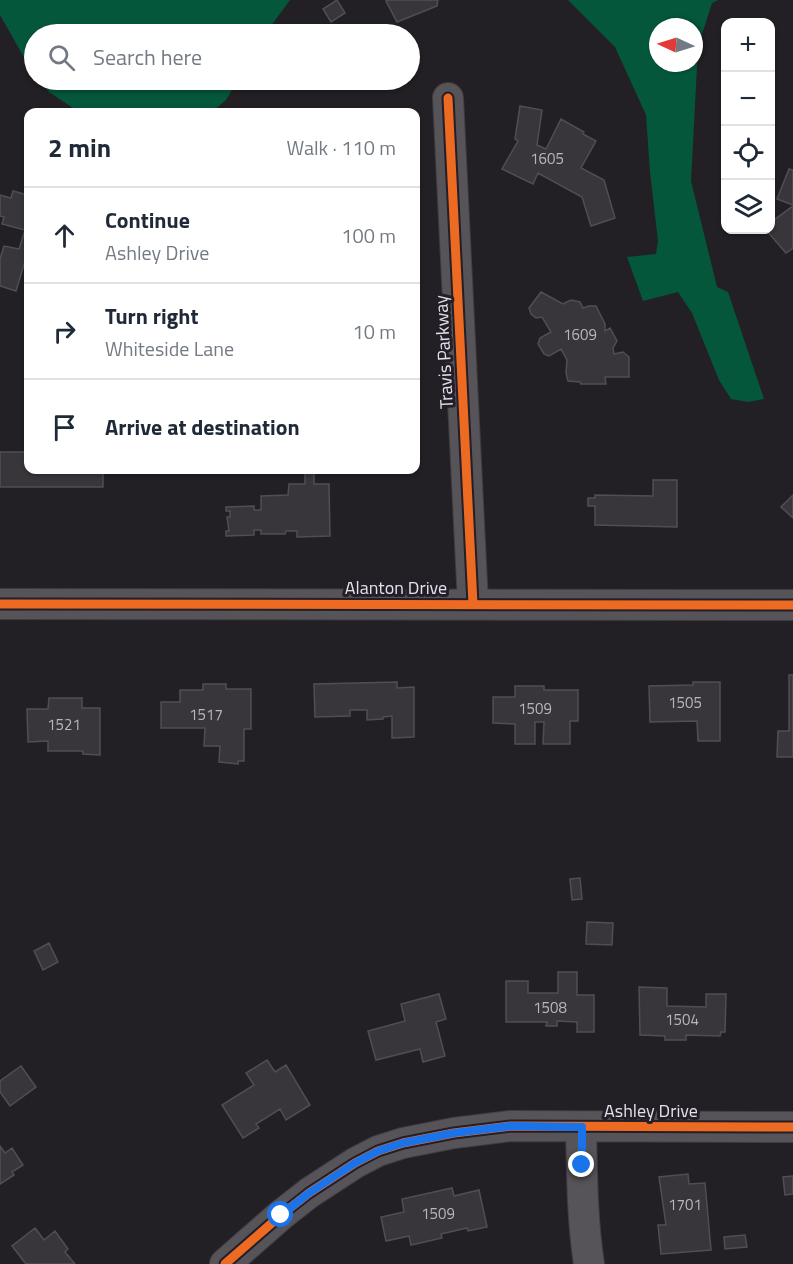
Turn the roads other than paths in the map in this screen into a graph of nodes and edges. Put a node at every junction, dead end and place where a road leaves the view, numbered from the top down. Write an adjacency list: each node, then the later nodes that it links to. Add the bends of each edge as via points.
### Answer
1 (448, 98): 3 (street, Travis Parkway)
2 (0, 604): 3 (street, Alanton Drive)
3 (473, 604): 4 (street, Alanton Drive)
4 (793, 605)
5 (582, 1127): 6 (street, Ashley Drive); 7 (street, Ashley Drive, via 511,1126 454,1133 378,1151 309,1193); 8 (street)
6 (793, 1127)
7 (225, 1264)
8 (589, 1264)

